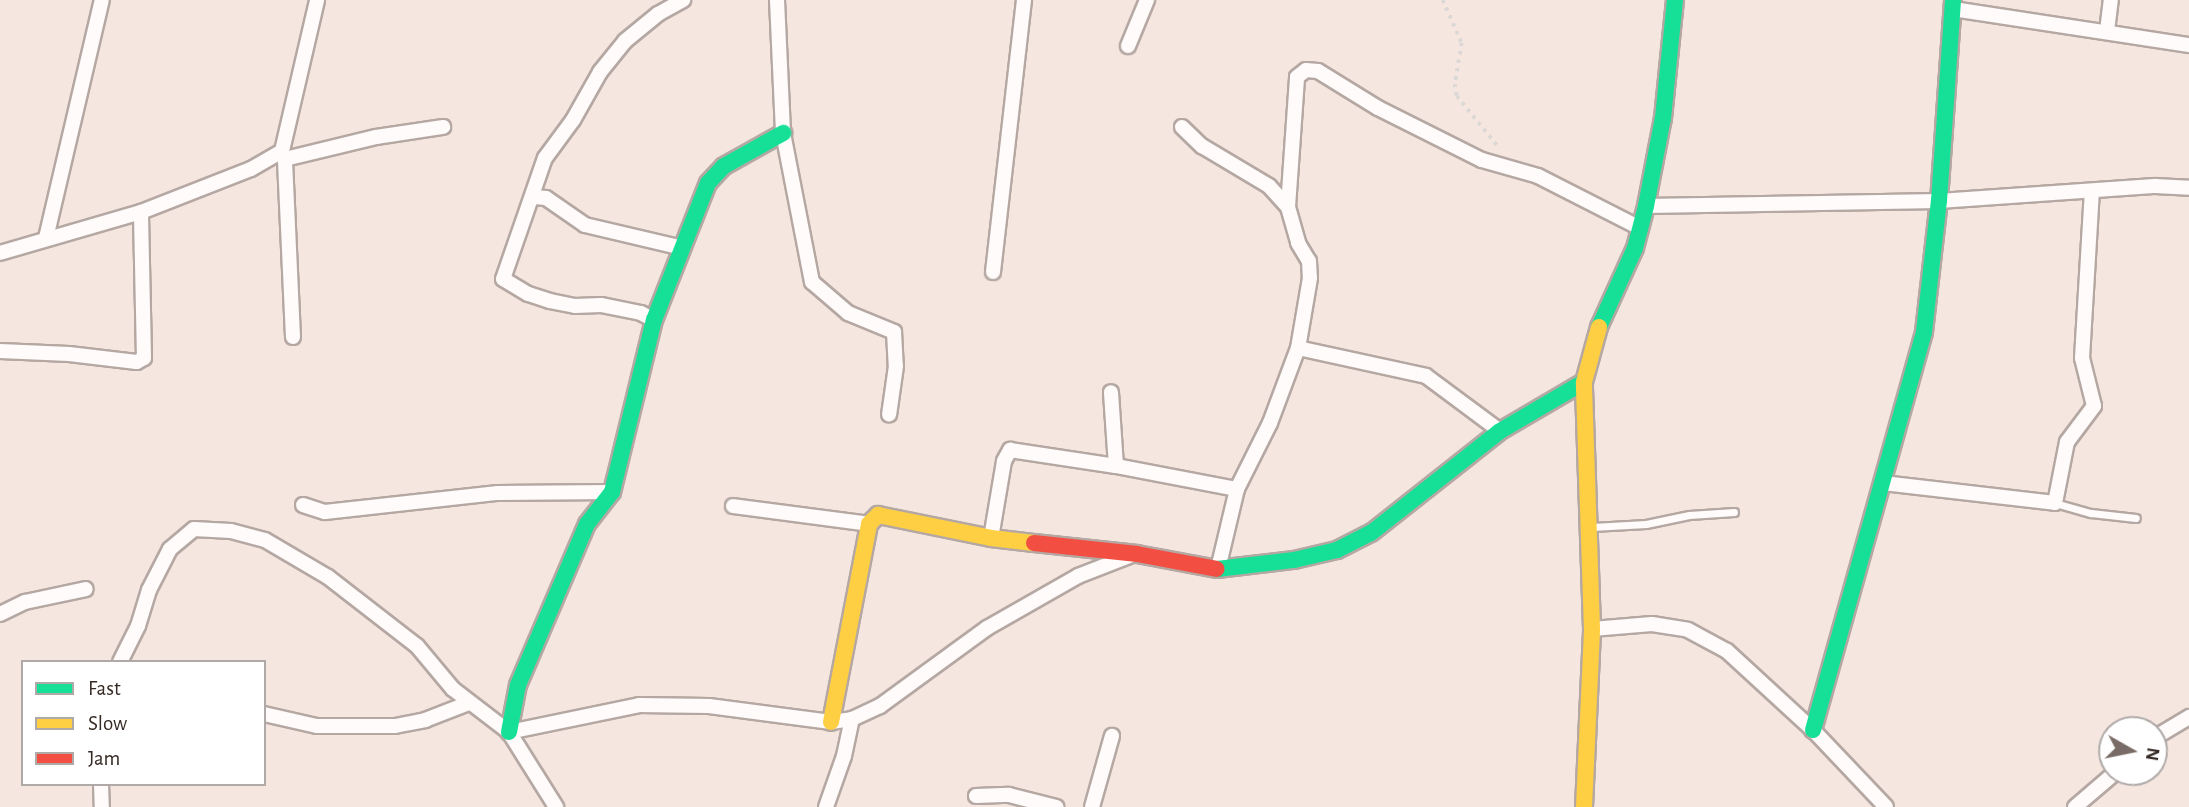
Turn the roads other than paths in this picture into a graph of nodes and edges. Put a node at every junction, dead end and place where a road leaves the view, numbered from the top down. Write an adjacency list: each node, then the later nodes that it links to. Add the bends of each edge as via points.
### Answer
1 (102, 0): 25 (street)
2 (317, 0): 16 (street)
3 (683, 0): 19 (street, via 625,41 600,72 545,158)
4 (777, 0): 15 (street)
5 (1024, 0): 28 (street)
6 (1147, 0): 12 (street)
7 (1675, 0): 21 (street, via 1667,92)
8 (2111, 0): 10 (street)
9 (1953, 4): 10 (street); 20 (street)
10 (2106, 31): 11 (street)
11 (2189, 45)
12 (1128, 46)
13 (443, 127): 16 (street)
14 (1182, 127): 22 (street, via 1202,146 1269,186)
15 (783, 133): 26 (street, via 723,166 708,183); 35 (street, via 812,282 848,313 894,332 896,366)
16 (283, 155): 23 (street); 30 (street)
17 (2189, 188): 18 (street)
18 (2091, 192): 20 (street); 41 (street, via 2082,358 2094,406 2067,442)
19 (534, 197): 26 (street, via 546,198 586,225); 29 (street, via 503,279 550,301 601,305)
20 (1939, 201): 21 (street); 38 (street, via 1924,332)
21 (1646, 206): 24 (street)
22 (1287, 207): 24 (street, via 1297,77 1306,69 1318,71 1377,108 1482,160 1538,176); 31 (street, via 1309,261)
23 (141, 212): 25 (street); 32 (street, via 144,358 137,362)
24 (1640, 228): 33 (street, via 1599,327)
25 (46, 238): 27 (street)
26 (683, 248): 29 (street)
27 (0, 253)
28 (993, 272)
29 (654, 320): 40 (street)
30 (293, 337)
31 (1298, 348): 36 (street, via 1426,376); 39 (street, via 1270,423)
32 (0, 351)
33 (1584, 382): 36 (street); 47 (street)
34 (1111, 392): 37 (street)
35 (889, 415)
36 (1500, 430): 50 (street, via 1392,518 1337,551)
37 (1116, 466): 39 (street); 48 (street, via 1010,450 1003,461)
38 (1883, 483): 41 (street); 60 (street)
39 (1237, 489): 50 (street)
40 (612, 492): 42 (street, via 498,493 325,512); 62 (street, via 587,524 518,685)
41 (2054, 503): 45 (lane)
42 (303, 505)
43 (733, 506): 46 (street)
44 (1734, 512): 47 (lane)
45 (2136, 518)
46 (869, 524): 48 (street, via 878,515 888,516); 59 (street)
47 (1588, 527): 53 (street)
48 (991, 538): 49 (street)
49 (1137, 554): 50 (street); 58 (street, via 1078,576 987,628 880,706)
50 (1218, 569)
51 (86, 589): 52 (street, via 25,602)
52 (0, 614)
53 (1592, 629): 60 (street, via 1652,624 1688,630 1727,651); 72 (street)
54 (121, 660): 55 (street, via 170,549 194,529 231,531 265,540 328,577 418,646)
55 (469, 704): 56 (street, via 395,726 317,726); 62 (street)
56 (266, 714)
57 (2189, 717): 61 (street)
58 (852, 719): 59 (street); 69 (street)
59 (831, 722): 62 (street, via 709,706 639,705)
60 (1813, 730): 73 (street)
61 (2168, 730)
62 (509, 732): 68 (street)
63 (1112, 736): 71 (street)
64 (101, 786): 67 (street)
65 (2100, 786): 74 (street)
66 (976, 796): 70 (street, via 1009,795)
67 (103, 807)
68 (556, 807)
69 (826, 807)
70 (1056, 807)
71 (1092, 807)
72 (1584, 807)
73 (1886, 807)
74 (2075, 807)

